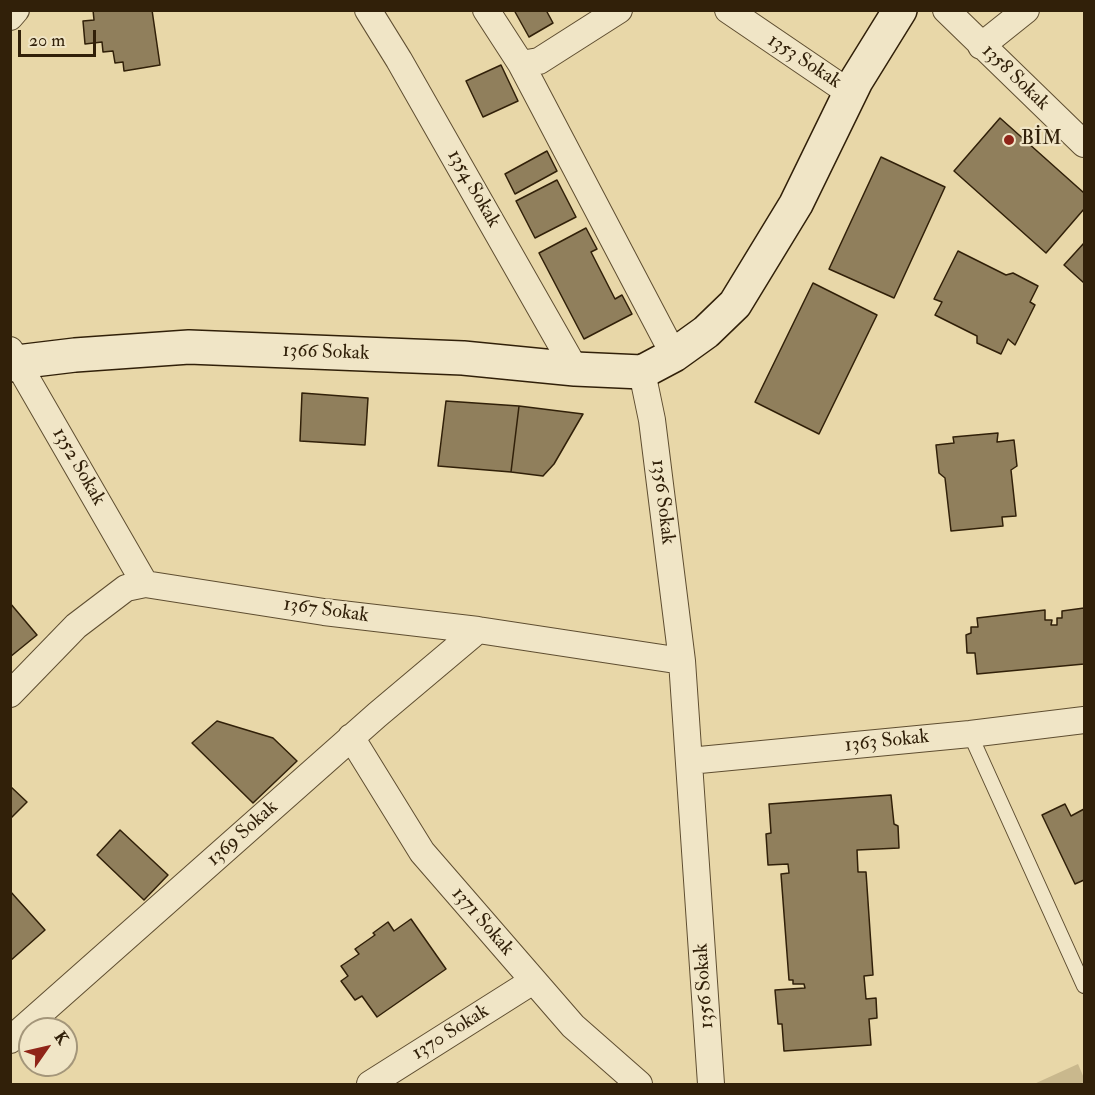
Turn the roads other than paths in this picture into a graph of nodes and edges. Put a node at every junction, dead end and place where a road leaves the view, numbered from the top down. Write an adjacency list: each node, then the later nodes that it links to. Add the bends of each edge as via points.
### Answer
1 (16, 10): 9 (street)
2 (368, 10): 16 (street, 1354 Sokak)
3 (486, 10): 11 (street)
4 (619, 10): 11 (street, via 539,61)
5 (728, 10): 12 (street, 1353 Sokak)
6 (900, 10): 12 (street)
7 (946, 10): 10 (street, 1358 Sokak)
8 (1026, 10): 10 (street)
9 (10, 16)
10 (981, 46): 13 (street, 1358 Sokak)
11 (521, 64): 14 (street)
12 (850, 93): 14 (street, via 796,204 735,304)
13 (1084, 144)
14 (674, 355): 17 (street)
15 (13, 359): 16 (street, 1366 Sokak, via 189,347 463,358); 18 (street, 1352 Sokak)
16 (575, 369): 17 (street, 1366 Sokak)
17 (642, 372): 20 (street, 1356 Sokak, via 652,420)
18 (145, 584): 19 (street, 1367 Sokak, via 324,612); 21 (street, 1367 Sokak, via 126,588 76,626)
19 (478, 630): 20 (street, 1367 Sokak); 24 (street, 1369 Sokak)
20 (682, 661): 25 (street, 1356 Sokak)
21 (10, 694)
22 (1084, 720): 23 (street, 1363 Sokak)
23 (970, 734): 25 (street, 1363 Sokak); 27 (lane)
24 (351, 737): 26 (street, 1371 Sokak, via 422,852); 28 (street, 1369 Sokak)
25 (689, 761): 31 (street, 1356 Sokak)
26 (533, 981): 29 (street, 1370 Sokak); 30 (street, 1371 Sokak, via 573,1026)
27 (1084, 986)
28 (10, 1040)
29 (370, 1084)
30 (639, 1084)
31 (711, 1084)

